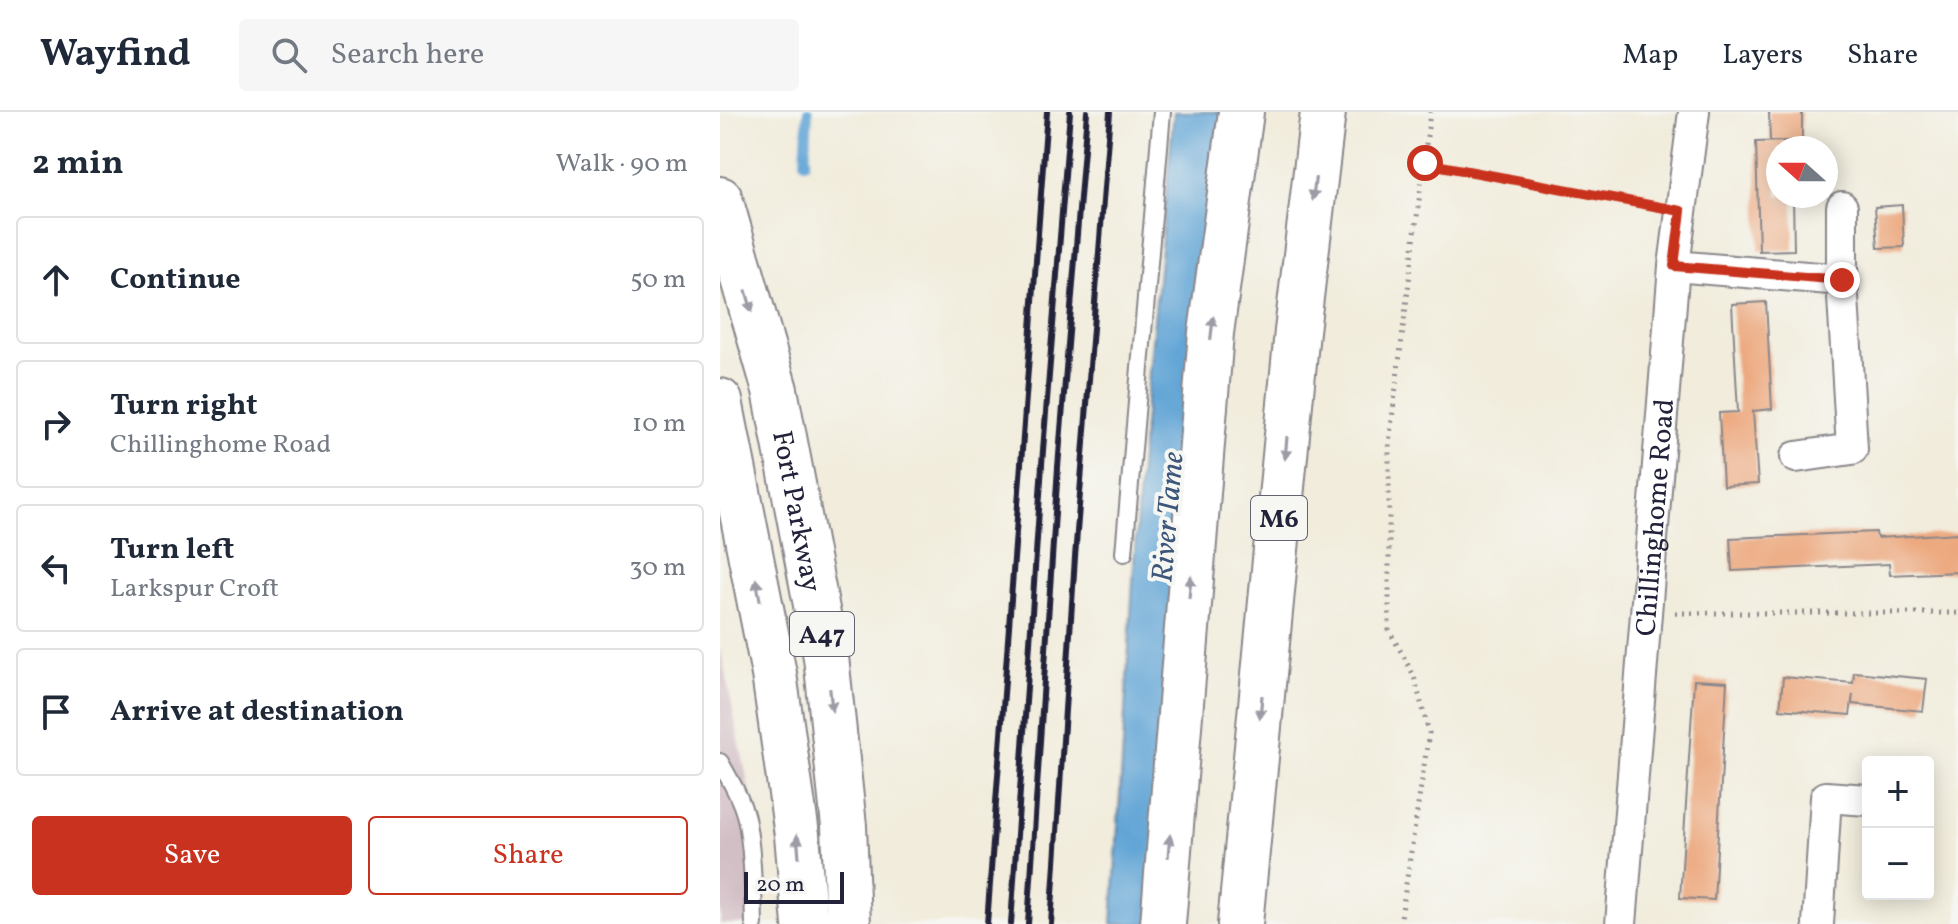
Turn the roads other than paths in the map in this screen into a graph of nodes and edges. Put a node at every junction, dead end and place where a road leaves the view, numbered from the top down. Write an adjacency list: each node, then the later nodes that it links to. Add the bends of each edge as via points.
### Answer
1 (1162, 112): 11 (lane)
2 (1241, 112): 17 (main road, one-way to 2, via 1211,333)
3 (1323, 112): 18 (main road, M6, one-way to 18)
4 (1694, 112): 7 (street, Chillinghome Road)
5 (720, 199): 16 (main road, Fort Parkway / A47, one-way to 16, via 775,390 826,657 844,826)
6 (1842, 207): 8 (street)
7 (1674, 266): 8 (street); 19 (street, Chillinghome Road)
8 (1842, 280): 10 (street, via 1852,449)
9 (720, 401): 15 (main road, Fort Parkway / A47, one-way to 9, via 774,674)
10 (1796, 457)
11 (1124, 553)
12 (720, 762): 14 (lane, via 746,817)
13 (1862, 800): 20 (street, via 1826,797)
14 (754, 924)
15 (805, 924)
16 (848, 924)
17 (1163, 924)
18 (1240, 924)
19 (1621, 924)
20 (1818, 924)

